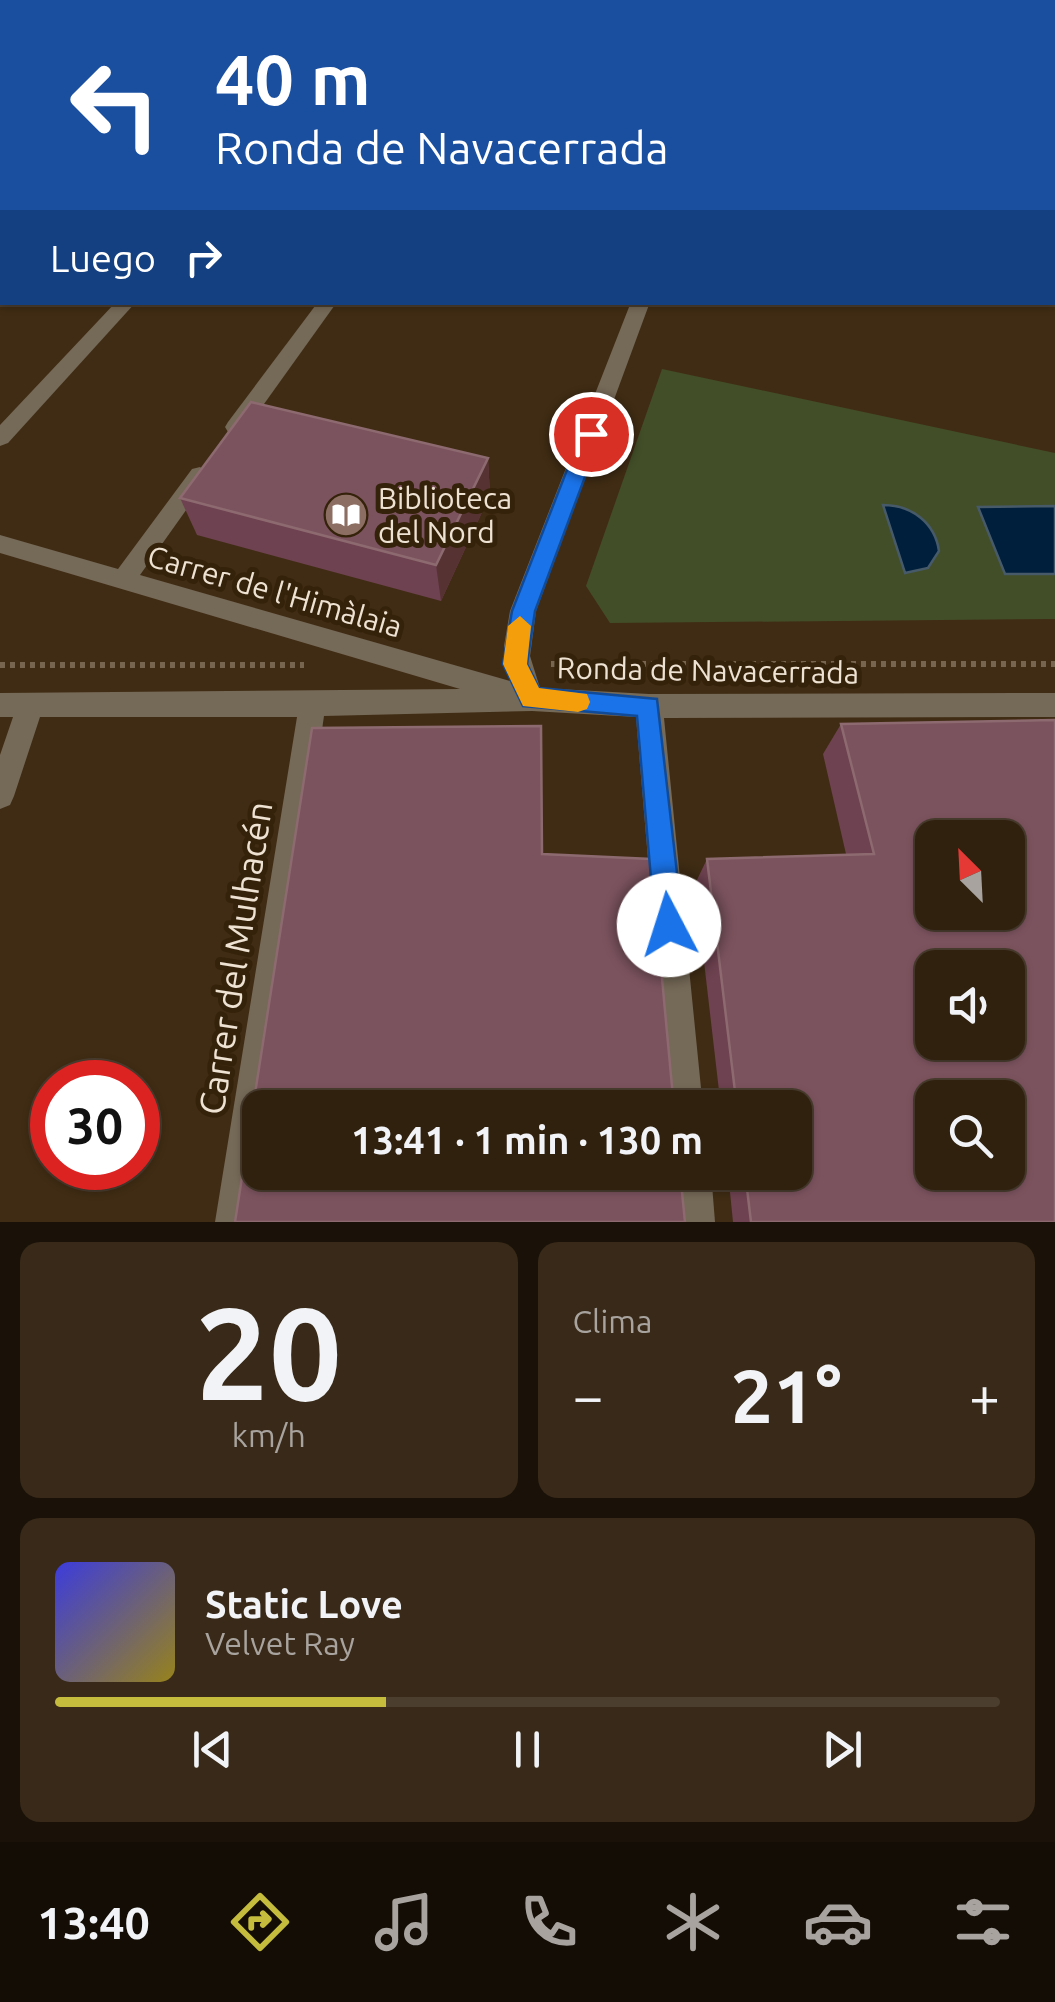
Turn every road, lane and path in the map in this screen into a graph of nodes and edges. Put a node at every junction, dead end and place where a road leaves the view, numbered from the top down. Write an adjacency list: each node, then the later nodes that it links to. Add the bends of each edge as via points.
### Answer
1 (123, 305): 4 (street)
2 (326, 305): 6 (street)
3 (640, 305): 7 (street, via 523,611 515,664)
4 (0, 438)
5 (0, 544): 6 (street, Carrer de l'Himàlaia)
6 (123, 580): 7 (street, Carrer de l'Himàlaia)
7 (532, 698): 11 (street, Ronda de Navacerrada); 12 (street, Ronda de Navacerrada)
8 (30, 704): 9 (street, Ronda de Navacerrada); 11 (street, Ronda de Navacerrada); 13 (street)
9 (0, 705)
10 (1055, 705): 12 (street, Ronda de Navacerrada)
11 (312, 706): 16 (street, Carrer del Mulhacén)
12 (648, 706): 14 (street)
13 (0, 796)
14 (684, 1090)
15 (694, 1190): 17 (street)
16 (233, 1222)
17 (697, 1222)

